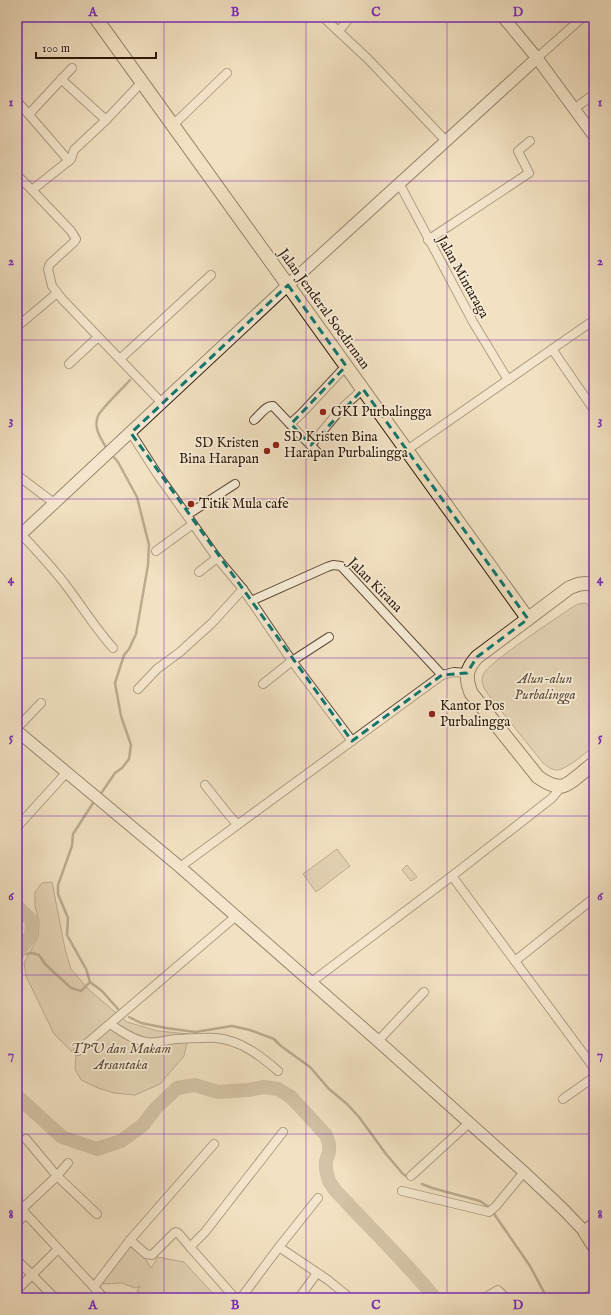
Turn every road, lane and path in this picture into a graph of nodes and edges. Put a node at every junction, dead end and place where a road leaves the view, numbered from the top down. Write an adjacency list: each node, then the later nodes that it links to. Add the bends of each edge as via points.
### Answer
1 (95, 17): 11 (main road, Jalan Jenderal Soedirman)
2 (324, 17): 6 (street)
3 (350, 17): 6 (street)
4 (503, 17): 7 (street)
5 (583, 17): 7 (street)
6 (339, 31): 19 (street)
7 (537, 58): 14 (street); 19 (street)
8 (72, 68): 10 (street)
9 (227, 73): 17 (street)
10 (61, 79): 15 (street); 16 (street)
11 (142, 82): 16 (street); 17 (main road, Jalan Jenderal Soedirman)
12 (594, 94): 14 (street)
13 (17, 101): 15 (street)
14 (574, 109): 18 (street)
15 (29, 114): 21 (street)
16 (106, 120): 21 (street, via 74,150)
17 (172, 125): 27 (main road, Jalan Jenderal Soedirman)
18 (594, 136)
19 (446, 141): 23 (street)
20 (530, 141): 25 (street, via 518,151 529,173)
21 (70, 160): 24 (street)
22 (17, 175): 24 (street)
23 (399, 183): 25 (street, Jalan Mintaraga); 27 (street)
24 (32, 190): 28 (street, via 76,239 48,269)
25 (428, 240): 36 (street, Jalan Mintaraga)
26 (211, 275): 33 (street)
27 (288, 285): 35 (main road, Jalan Jenderal Soedirman); 38 (street)
28 (57, 293): 30 (street); 31 (street)
29 (594, 320): 32 (street)
30 (19, 325)
31 (98, 337): 33 (street); 34 (street)
32 (552, 349): 36 (street); 39 (street)
33 (120, 359): 38 (street)
34 (69, 364)
35 (346, 366): 37 (main road, Jalan Jenderal Soedirman); 41 (street)
36 (508, 380): 44 (street)
37 (363, 389): 43 (street, via 340,410); 44 (main road, Jalan Jenderal Soedirman)
38 (162, 403): 42 (street)
39 (594, 410)
40 (254, 420): 41 (street, via 271,405)
41 (290, 424): 43 (street)
42 (130, 433): 48 (street); 49 (street)
43 (311, 445): 45 (street)
44 (407, 450): 58 (main road, Jalan Jenderal Soedirman)
45 (318, 453)
46 (17, 475): 48 (street)
47 (235, 484): 49 (street)
48 (54, 503): 51 (street)
49 (187, 515): 50 (street)
50 (193, 524): 52 (street); 53 (street)
51 (19, 536): 60 (street, via 58,574)
52 (156, 551)
53 (218, 558): 54 (street); 56 (street)
54 (199, 572)
55 (594, 585): 58 (main road, via 579,583 569,588)
56 (242, 589): 57 (street); 65 (street, via 212,623)
57 (251, 601): 61 (street); 63 (street, Jalan Kirana, via 327,567 341,566)
58 (528, 619): 62 (main road, via 477,657 470,664)
59 (329, 637): 61 (street)
60 (113, 648)
61 (292, 661): 64 (street); 68 (street)
62 (467, 673): 63 (street, via 454,672); 72 (main road, via 467,683 472,693 538,777 548,784)
63 (442, 675): 68 (street)
64 (263, 684)
65 (138, 689)
66 (41, 703): 67 (street)
67 (17, 730): 70 (street)
68 (352, 741): 73 (street)
69 (594, 763): 72 (main road)
70 (67, 772): 74 (street); 75 (street)
71 (205, 784): 73 (street)
72 (562, 786): 76 (street, via 552,798)
73 (238, 824): 75 (street)
74 (17, 827)
75 (180, 867): 78 (street)
76 (452, 876): 79 (street); 80 (street)
77 (594, 898): 79 (street)
78 (235, 916): 80 (street); 82 (street)
79 (515, 961): 85 (street)
80 (310, 983): 83 (street)
81 (424, 992): 83 (street)
82 (113, 1022): 84 (street); 86 (street, via 136,1040 145,1042 218,1038 240,1044)
83 (378, 1041): 89 (street)
84 (78, 1051)
85 (594, 1068)
86 (278, 1071)
87 (594, 1077): 88 (street)
88 (563, 1099)
89 (469, 1123): 94 (street); 96 (street)
90 (283, 1132): 106 (street, via 205,1232)
91 (26, 1139): 95 (street)
92 (214, 1144): 104 (street)
93 (68, 1163): 95 (street)
94 (524, 1172): 97 (street, via 493,1208 487,1211); 103 (street, via 563,1209)
95 (58, 1176): 100 (street); 101 (street)
96 (411, 1176)
97 (402, 1192)
98 (318, 1198): 107 (street)
99 (17, 1199): 100 (street)
100 (25, 1211): 102 (street); 108 (street)
101 (97, 1214)
102 (17, 1223)
103 (589, 1228): 105 (main road)
104 (130, 1240): 106 (street, via 146,1254 152,1255 176,1232); 112 (street)
105 (594, 1246)
106 (190, 1247): 118 (street)
107 (279, 1247): 110 (street); 115 (street)
108 (58, 1249): 111 (street); 112 (street)
109 (17, 1260): 111 (street)
110 (317, 1273): 120 (street); 121 (street)
111 (32, 1274): 113 (street); 116 (street)
112 (94, 1287): 117 (street)
113 (17, 1290)
114 (594, 1293): 124 (street)
115 (244, 1295): 119 (street)
116 (55, 1298)
117 (104, 1298)
118 (236, 1298)
119 (254, 1298)
120 (299, 1298)
121 (350, 1298)
122 (484, 1298): 123 (street, via 498,1290)
123 (506, 1298)
124 (585, 1298)

